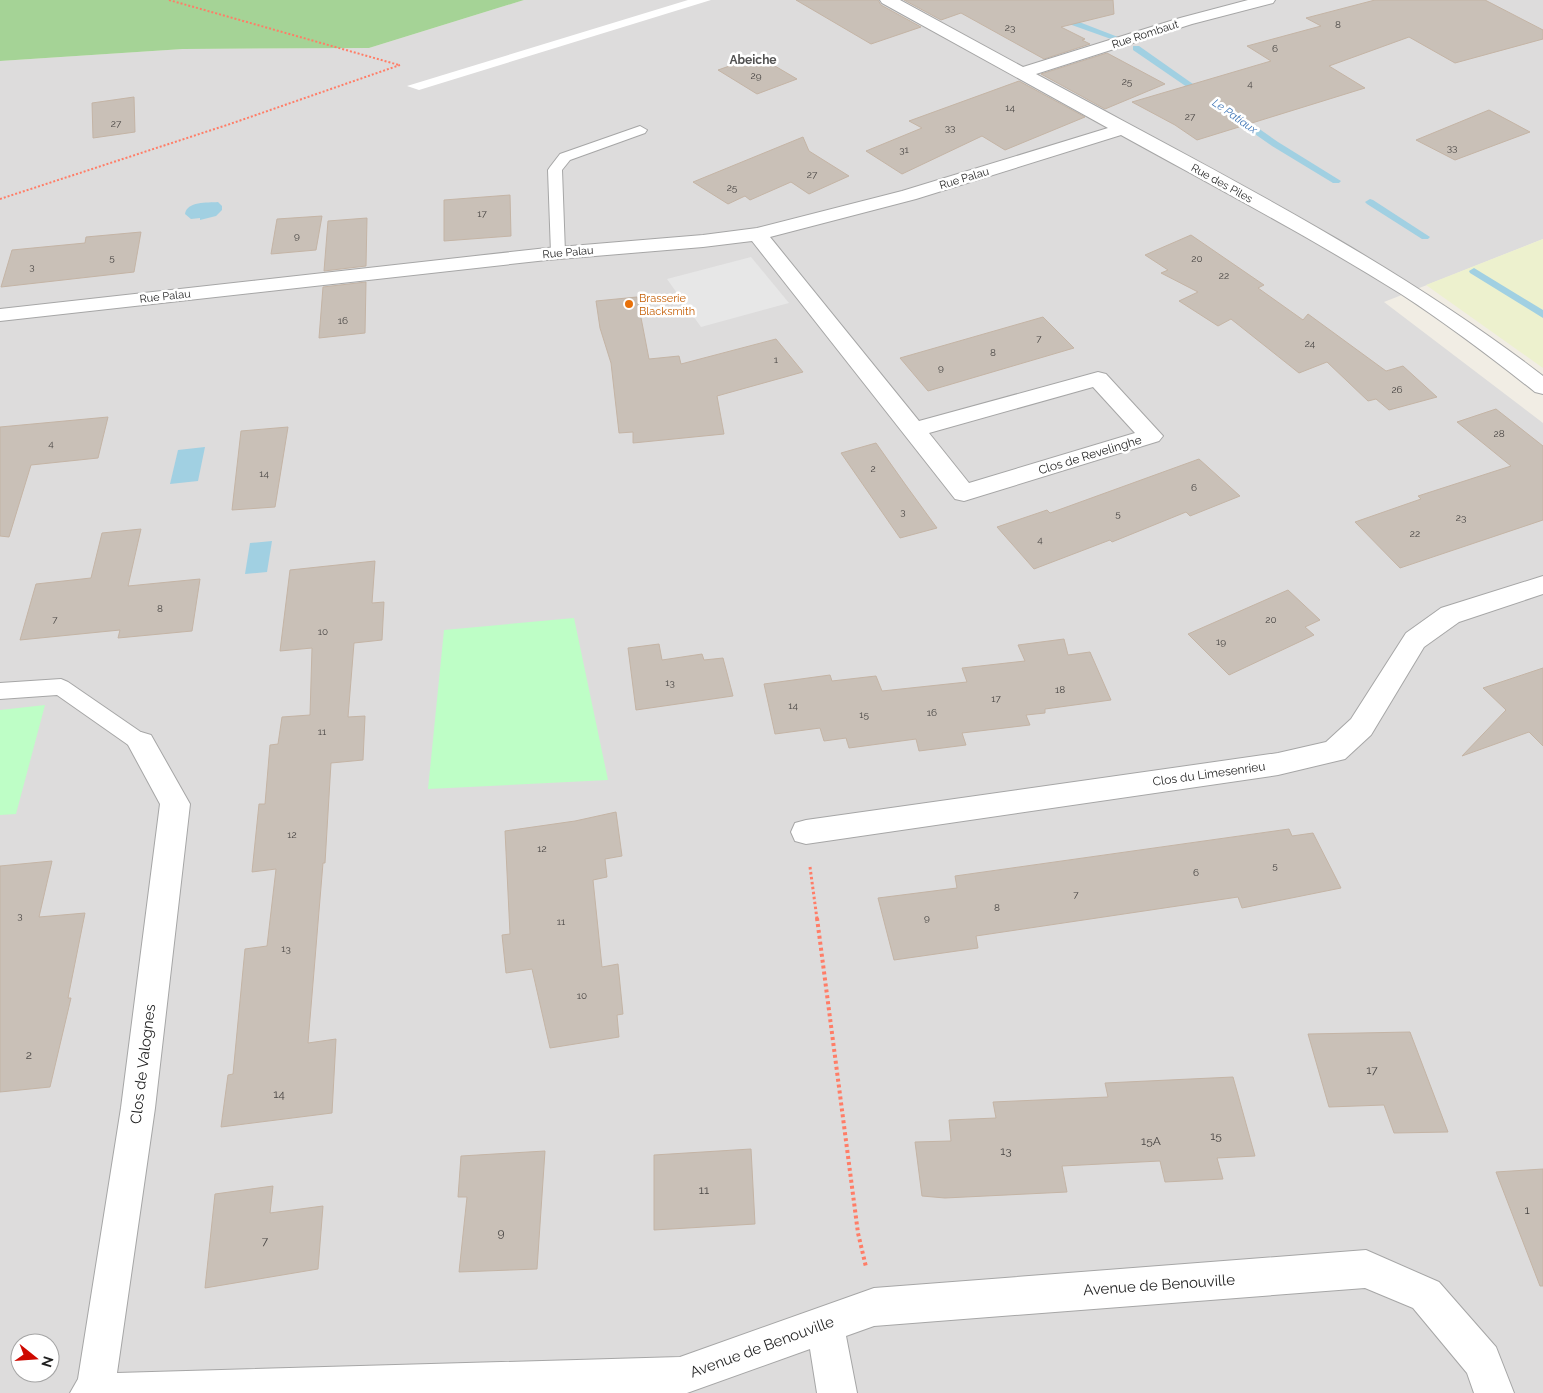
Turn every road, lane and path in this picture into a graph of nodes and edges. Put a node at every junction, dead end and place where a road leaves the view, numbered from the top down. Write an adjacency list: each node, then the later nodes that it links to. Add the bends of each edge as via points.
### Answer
1 (169, 0): 7 (path, via 400,65)
2 (888, 0): 4 (street, Rue des Piles)
3 (1267, 0): 4 (street, Rue Rombaut, via 1186,21)
4 (1023, 73): 5 (street, Rue des Piles)
5 (1123, 129): 8 (street, Rue Palau, via 909,196); 11 (street, Rue des Piles, via 1284,217 1408,290 1489,345)
6 (640, 130): 9 (lane, via 564,158 555,170)
7 (0, 199)
8 (757, 234): 9 (street, Rue Palau); 12 (street, Clos de Revelinghe)
9 (558, 253): 10 (street, Rue Palau)
10 (0, 314)
11 (1543, 387)
12 (914, 430): 12 (street, Clos de Revelinghe, via 1098,379 1151,436 964,493)
13 (1543, 586): 16 (street, Clos du Limesenrieu, via 1450,615 1415,640 1361,727 1335,751 1278,764)
14 (0, 691): 15 (lane, via 61,686)
15 (141, 743): 20 (street, Clos de Valognes, via 175,804 138,1108)
16 (806, 832): 17 (path)
17 (858, 1233)
18 (825, 1324): 19 (street, Avenue de Benouville); 22 (street); 23 (street, Avenue de Benouville, via 874,1307 1366,1269 1426,1294 1482,1361)
19 (681, 1385): 20 (street, Avenue de Benouville)
20 (95, 1392): 21 (street, Avenue de Benouville)
21 (90, 1393)
22 (837, 1393)
23 (1494, 1393)

